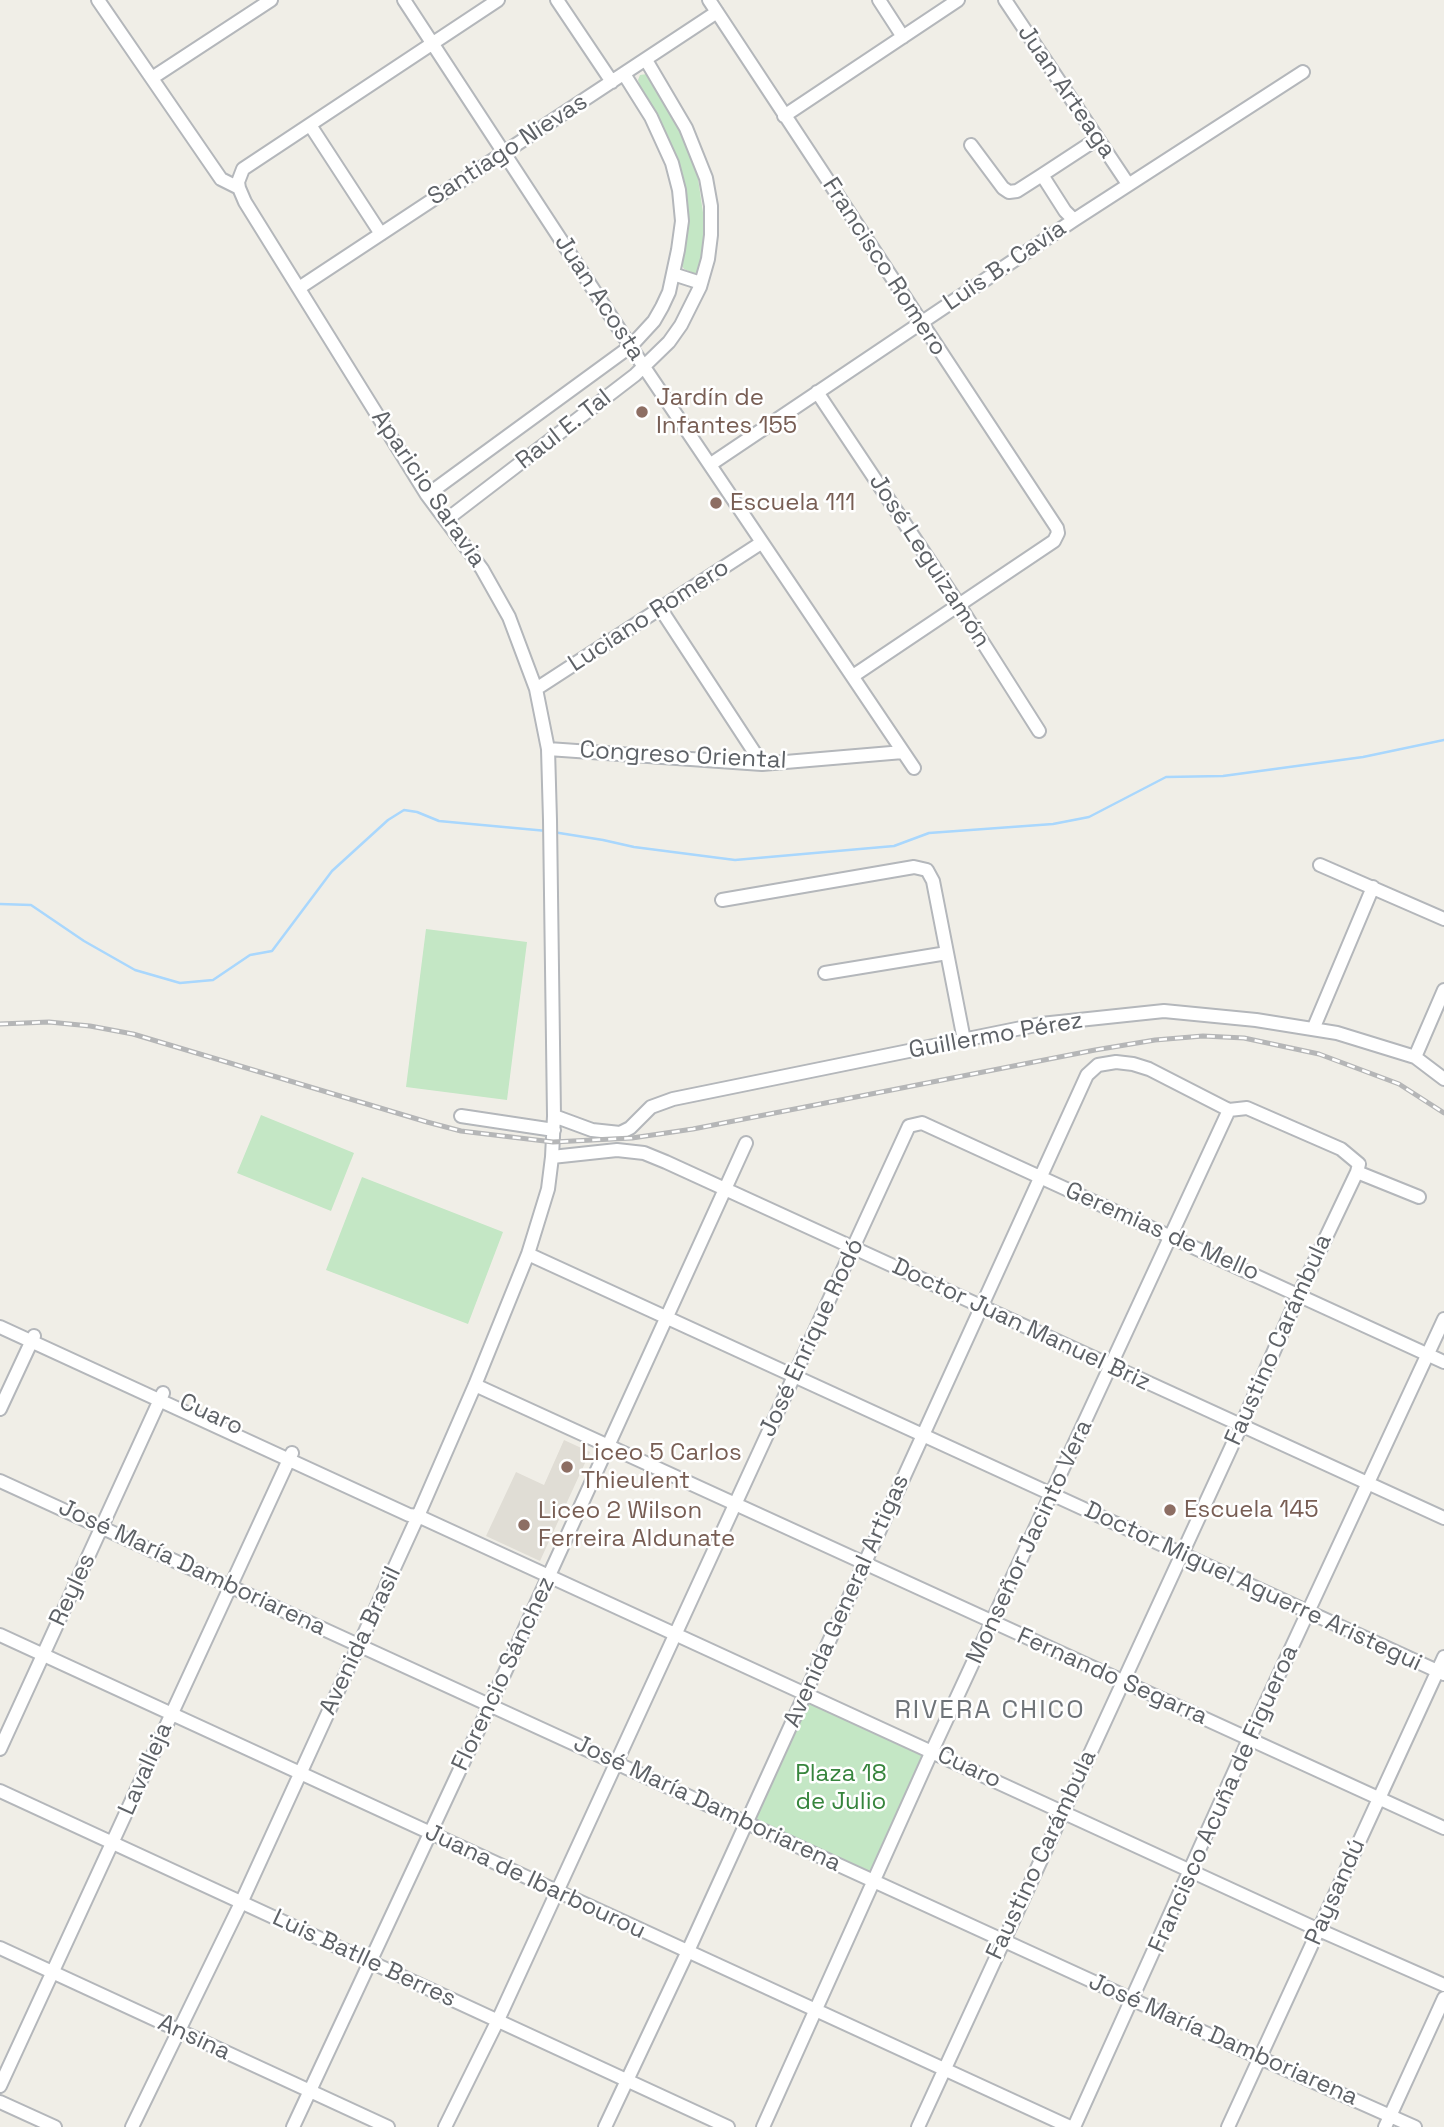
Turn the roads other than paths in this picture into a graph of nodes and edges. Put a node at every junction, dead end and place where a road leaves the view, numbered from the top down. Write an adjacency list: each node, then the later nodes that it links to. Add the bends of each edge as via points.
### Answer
1 (98, 0): 16 (street)
2 (271, 0): 16 (street)
3 (404, 0): 12 (street, Juan Acosta)
4 (498, 0): 12 (street)
5 (557, 0): 17 (street)
6 (709, 0): 10 (street, Francisco Romero)
7 (879, 0): 11 (street)
8 (958, 0): 11 (street)
9 (1004, 0): 20 (street, Juan Arteaga)
10 (717, 12): 13 (street, Santiago Nievas); 18 (street, Francisco Romero)
11 (902, 37): 18 (street)
12 (433, 43): 19 (street); 22 (street, Juan Acosta)
13 (646, 60): 15 (street, Santiago Nievas); 29 (street, Raul E. Tal, via 686,128 706,178 711,235)
14 (1303, 72): 24 (street, Luis B. Cavia)
15 (624, 74): 17 (street, Santiago Nievas); 28 (street, Raul E. Tal, via 651,117 679,190 682,221)
16 (152, 78): 25 (street, via 221,179)
17 (612, 82): 22 (street, Santiago Nievas)
18 (784, 116): 31 (street, Francisco Romero)
19 (310, 125): 25 (street, via 243,169); 27 (street)
20 (1097, 139): 23 (street); 24 (street, Juan Arteaga)
21 (971, 145): 23 (street, via 1009,192)
22 (503, 153): 27 (street, Santiago Nievas); 32 (street, Juan Acosta)
23 (1042, 175): 26 (street)
24 (1128, 184): 26 (street, Luis B. Cavia)
25 (239, 188): 30 (street, Aparicio Saravia)
26 (1074, 220): 31 (street, Luis B. Cavia)
27 (381, 234): 30 (street, Santiago Nievas)
28 (673, 274): 29 (street); 32 (street, Raul E. Tal, via 654,321)
29 (701, 283): 33 (street, Raul E. Tal, via 681,325)
30 (299, 288): 36 (street, Aparicio Saravia)
31 (921, 324): 34 (street, Luis B. Cavia); 39 (street, Francisco Romero, via 1058,533 1054,541)
32 (631, 346): 33 (street, Juan Acosta); 36 (street, Raul E. Tal)
33 (644, 367): 35 (street, Juan Acosta); 37 (street, Raul E. Tal)
34 (817, 392): 35 (street, Luis B. Cavia); 39 (street, José Leguizamón)
35 (711, 464): 38 (street, Juan Acosta)
36 (427, 495): 37 (street, Aparicio Saravia)
37 (446, 520): 42 (street, Aparicio Saravia, via 496,592)
38 (761, 543): 40 (street, Luciano Romero); 41 (street, Juan Acosta)
39 (959, 606): 41 (street); 43 (street, José Leguizamón)
40 (660, 608): 42 (street, Luciano Romero); 46 (street)
41 (853, 676): 45 (street, Juan Acosta)
42 (536, 689): 44 (street, Aparicio Saravia)
43 (1039, 732)
44 (548, 749): 46 (street, Congreso Oriental); 61 (street, Aparicio Saravia)
45 (903, 752): 46 (street, Congreso Oriental); 47 (street, Juan Acosta)
46 (762, 764)
47 (914, 768)
48 (1320, 865): 49 (street)
49 (1373, 887): 51 (street); 55 (street)
50 (722, 900): 52 (street, via 914,867 927,870)
51 (1444, 919)
52 (947, 953): 53 (street); 56 (street)
53 (825, 973)
54 (1444, 990): 57 (street)
55 (1314, 1027): 56 (street, Guillermo Pérez, via 1164,1011 1041,1024); 57 (street, Guillermo Pérez)
56 (964, 1040): 61 (street, Guillermo Pérez, via 673,1099 651,1107 620,1133 592,1130)
57 (1415, 1056): 58 (street, Guillermo Pérez)
58 (1444, 1079)
59 (1229, 1110): 66 (street, via 1247,1108 1341,1149); 67 (street, Avenida General Artigas, via 1149,1069 1116,1062 1098,1065 1087,1075); 70 (street, Monseñor Jacinto Vera)
60 (461, 1116): 63 (street)
61 (554, 1116): 63 (street, Aparicio Saravia)
62 (916, 1123): 67 (street, Geremias de Mello); 71 (street, José Enrique Rodó, via 905,1131)
63 (553, 1136): 65 (street, Avenida Brasil)
64 (746, 1143): 68 (street, Florencio Sánchez)
65 (552, 1157): 68 (street, Doctor Juan Manuel Briz, via 617,1150 644,1153); 72 (street, Avenida Brasil, via 541,1218)
66 (1358, 1168): 69 (street); 73 (street, Faustino Carámbula)
67 (1041, 1177): 70 (street, Geremias de Mello); 74 (street, Avenida General Artigas)
68 (725, 1190): 71 (street, Doctor Juan Manuel Briz); 75 (street, Florencio Sánchez)
69 (1419, 1197)
70 (1172, 1237): 73 (street, Geremias de Mello); 82 (street, Monseñor Jacinto Vera)
71 (853, 1249): 74 (street, Doctor Juan Manuel Briz); 83 (street, José Enrique Rodó)
72 (528, 1254): 75 (street, Doctor Miguel Aguerre Aristegui); 84 (street, Avenida Brasil)
73 (1299, 1294): 80 (street, Geremias de Mello); 87 (street, Faustino Carámbula)
74 (981, 1306): 82 (street, Doctor Juan Manuel Briz); 88 (street, Avenida General Artigas)
75 (666, 1317): 83 (street, Doctor Miguel Aguerre Aristegui); 89 (street, Florencio Sánchez)
76 (0, 1319): 79 (street, Cuaro)
77 (1444, 1319): 80 (street, Francisco Acuña de Figueroa)
78 (0, 1327): 79 (street, Cuaro)
79 (33, 1338): 85 (street, Cuaro); 86 (street)
80 (1427, 1354): 81 (street, Geremias de Mello); 92 (street, Francisco Acuña de Figueroa)
81 (1444, 1362)
82 (1110, 1366): 87 (street, Doctor Juan Manuel Briz); 93 (street, Monseñor Jacinto Vera)
83 (794, 1377): 88 (street, Doctor Miguel Aguerre Aristegui); 94 (street, José Enrique Rodó)
84 (475, 1385): 89 (street, Fernando Segarra); 95 (street, Avenida Brasil)
85 (161, 1396): 90 (street, Cuaro); 97 (street, Reyles)
86 (0, 1409)
87 (1241, 1426): 92 (street, Doctor Juan Manuel Briz); 98 (street, Faustino Carámbula)
88 (922, 1435): 93 (street, Doctor Miguel Aguerre Aristegui); 99 (street, Avenida General Artigas)
89 (606, 1446): 94 (street, Fernando Segarra); 100 (street, Florencio Sánchez)
90 (290, 1456): 95 (street, Cuaro, via 412,1508); 101 (street, Lavalleja)
91 (0, 1481): 97 (street, José María Damboriarena)
92 (1368, 1483): 96 (street, Doctor Juan Manuel Briz); 102 (street, Francisco Acuña de Figueroa)
93 (1052, 1495): 98 (street, Doctor Miguel Aguerre Aristegui); 103 (street, Monseñor Jacinto Vera)
94 (736, 1505): 99 (street, Fernando Segarra); 104 (street, José Enrique Rodó)
95 (418, 1516): 100 (street, Cuaro); 106 (street, Avenida Brasil)
96 (1444, 1518)
97 (102, 1527): 101 (street, José María Damboriarena); 107 (street, Reyles)
98 (1181, 1554): 102 (street, Doctor Miguel Aguerre Aristegui); 110 (street, Faustino Carámbula)
99 (864, 1564): 103 (street, Fernando Segarra); 111 (street, Avenida General Artigas)
100 (549, 1577): 104 (street, Cuaro); 112 (street, Florencio Sánchez)
101 (230, 1587): 106 (street, José María Damboriarena); 113 (street, Lavalleja)
102 (1309, 1612): 109 (street, Doctor Miguel Aguerre Aristegui); 114 (street, Francisco Acuña de Figueroa)
103 (992, 1623): 110 (street, Fernando Segarra); 116 (street, Monseñor Jacinto Vera)
104 (676, 1634): 111 (street, Cuaro); 117 (street, José Enrique Rodó)
105 (0, 1635): 107 (street, Juana de Ibarbourou)
106 (359, 1645): 112 (street, José María Damboriarena); 118 (street, Avenida Brasil)
107 (43, 1654): 113 (street, Juana de Ibarbourou); 115 (street, Reyles)
108 (1444, 1657): 109 (street, Paysandú)
109 (1441, 1673): 120 (street, Paysandú)
110 (1122, 1682): 114 (street, Fernando Segarra); 121 (street, Faustino Carámbula)
111 (806, 1693): 116 (street, Cuaro); 122 (street, Avenida General Artigas)
112 (490, 1705): 117 (street, José María Damboriarena); 124 (street, Florencio Sánchez)
113 (171, 1713): 118 (street, Juana de Ibarbourou); 125 (street, Lavalleja)
114 (1249, 1739): 120 (street, Fernando Segarra); 126 (street, Francisco Acuña de Figueroa)
115 (0, 1749)
116 (932, 1751): 121 (street, Cuaro); 127 (street, Monseñor Jacinto Vera)
117 (617, 1763): 122 (street, José María Damboriarena); 128 (street, José Enrique Rodó)
118 (300, 1774): 124 (street, Juana de Ibarbourou); 129 (street, Avenida Brasil)
119 (0, 1791): 125 (street, Luis Batlle Berres)
120 (1378, 1797): 123 (street, Fernando Segarra); 130 (street, Paysandú)
121 (1063, 1811): 126 (street, Cuaro); 131 (street, Faustino Carámbula)
122 (746, 1822): 127 (street, José María Damboriarena); 133 (street, Avenida General Artigas)
123 (1444, 1828)
124 (430, 1834): 128 (street, Juana de Ibarbourou); 134 (street, Florencio Sánchez)
125 (112, 1844): 129 (street, Luis Batlle Berres); 135 (street, Lavalleja)
126 (1191, 1871): 130 (street, Cuaro); 138 (street, Francisco Acuña de Figueroa)
127 (875, 1881): 131 (street, José María Damboriarena); 139 (street, Monseñor Jacinto Vera)
128 (558, 1892): 133 (street, Juana de Ibarbourou); 140 (street, José Enrique Rodó)
129 (241, 1903): 134 (street, Luis Batlle Berres); 141 (street, Avenida Brasil)
130 (1319, 1930): 136 (street, Cuaro); 142 (street, Paysandú)
131 (1003, 1940): 138 (street, José María Damboriarena); 143 (street, Faustino Carámbula)
132 (0, 1948): 135 (street, Ansina)
133 (688, 1951): 139 (street, Juana de Ibarbourou); 144 (street, Avenida General Artigas)
134 (370, 1961): 140 (street, Luis Batlle Berres); 146 (street, Florencio Sánchez)
135 (53, 1972): 141 (street, Ansina); 145 (street, Lavalleja)
136 (1444, 1985)
137 (1444, 1998): 148 (street)
138 (1132, 2000): 142 (street, José María Damboriarena); 158 (street, Francisco Acuña de Figueroa)
139 (815, 2011): 143 (street, Juana de Ibarbourou); 156 (street, Monseñor Jacinto Vera)
140 (498, 2020): 144 (street, Luis Batlle Berres); 153 (street, José Enrique Rodó)
141 (180, 2031): 146 (street, Ansina); 150 (street, Avenida Brasil)
142 (1260, 2059): 148 (street, José María Damboriarena); 159 (street, Paysandú)
143 (944, 2069): 157 (street, Faustino Carámbula); 158 (street, Juana de Ibarbourou)
144 (626, 2082): 154 (street, Avenida General Artigas); 155 (street, Luis Batlle Berres)
145 (0, 2086)
146 (309, 2092): 151 (street, Florencio Sánchez); 152 (street, Ansina)
147 (0, 2102): 149 (street)
148 (1387, 2121): 160 (street, José María Damboriarena)
149 (55, 2127)
150 (132, 2127)
151 (293, 2127)
152 (388, 2127)
153 (445, 2127)
154 (605, 2127)
155 (728, 2127)
156 (763, 2127)
157 (918, 2127)
158 (1072, 2127)
159 (1228, 2127)
160 (1415, 2127)

